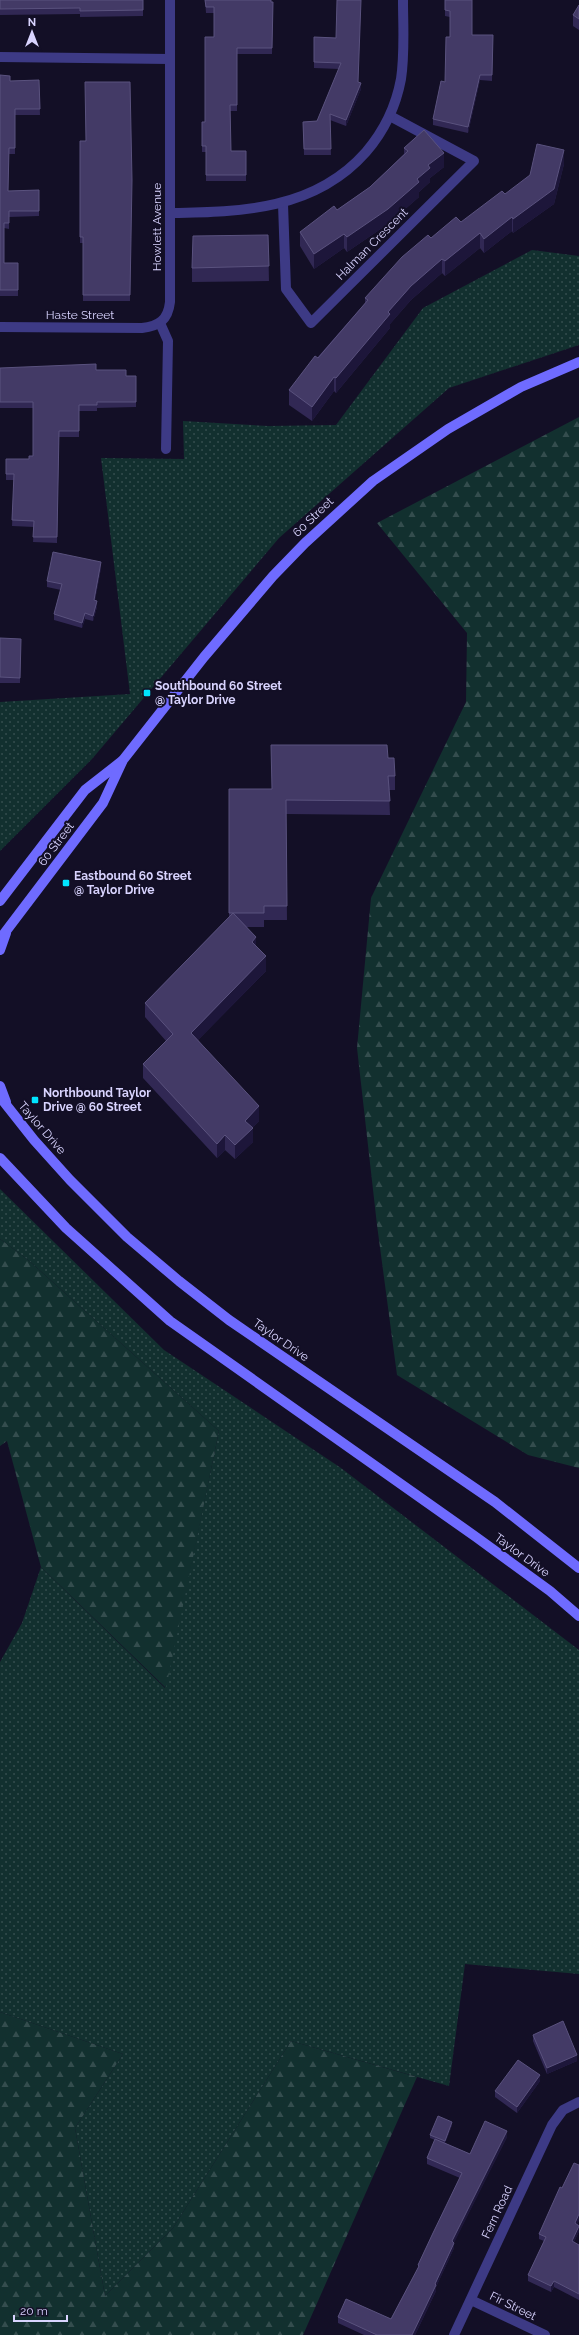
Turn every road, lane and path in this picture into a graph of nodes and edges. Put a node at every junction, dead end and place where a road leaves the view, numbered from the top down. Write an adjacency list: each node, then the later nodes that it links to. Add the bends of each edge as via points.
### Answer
1 (170, 0): 4 (street, Howlett Avenue)
2 (403, 0): 5 (street, via 401,79)
3 (0, 57): 4 (street)
4 (170, 59): 7 (street, Howlett Avenue)
5 (390, 116): 6 (street, via 374,142 350,169 315,192); 6 (street, Halman Crescent, via 474,162 311,323 286,290)
6 (283, 204): 7 (street, via 242,211)
7 (170, 214): 8 (street, Howlett Avenue, via 170,302 167,314)
8 (160, 323): 9 (street, Haste Street, via 142,328); 11 (street, via 168,341)
9 (0, 327)
10 (579, 362): 12 (main road, 60 Street, via 521,387 476,411 413,451 339,510 273,576 204,657)
11 (166, 449)
12 (123, 760): 13 (main road, 60 Street, via 85,790); 14 (main road, 60 Street, via 104,802)
13 (1, 900)
14 (8, 929): 15 (main road, 60 Street); 16 (main road)
15 (0, 939)
16 (0, 950)
17 (0, 1086): 19 (main road)
18 (0, 1097): 19 (main road, Taylor Drive)
19 (8, 1109): 21 (main road, Taylor Drive, via 70,1180 127,1237 178,1281 230,1320 495,1502)
20 (0, 1158): 22 (main road, Taylor Drive, via 66,1228 170,1321 476,1537 550,1591)
21 (579, 1568)
22 (579, 1616)
23 (574, 2103): 24 (street, Fern Road, via 558,2116 549,2130)
24 (471, 2300): 25 (street, Fern Road); 26 (street, Fir Street)
25 (454, 2335)
26 (544, 2335)

